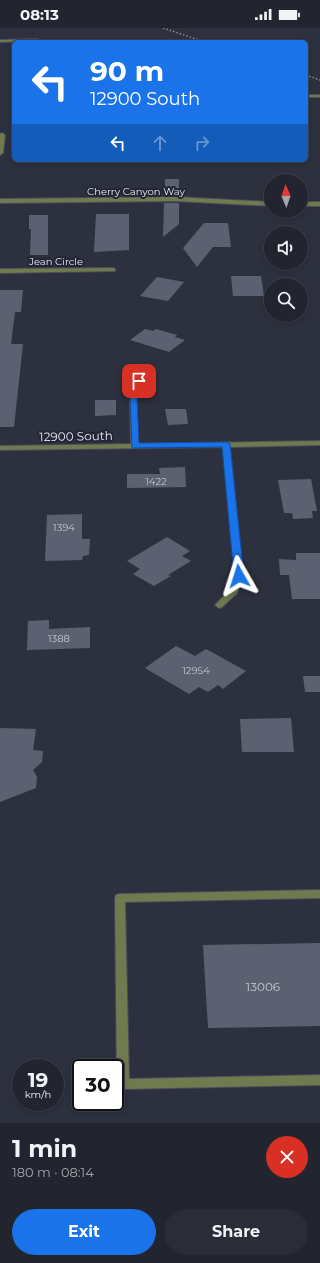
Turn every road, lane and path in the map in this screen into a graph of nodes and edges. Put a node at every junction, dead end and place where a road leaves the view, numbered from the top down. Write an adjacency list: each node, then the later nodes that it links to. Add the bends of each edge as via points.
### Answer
1 (163, 28): 2 (path)
2 (199, 40)
3 (0, 41): 4 (street)
4 (12, 41)
5 (308, 76): 6 (path)
6 (320, 80)
7 (308, 96): 8 (street)
8 (320, 96)
9 (2, 135): 10 (street)
10 (0, 153)
11 (0, 201): 12 (street, Cherry Canyon Way, via 176,199)
12 (264, 204)
13 (308, 204): 14 (street)
14 (320, 204)
15 (113, 270): 16 (street, Jean Circle)
16 (0, 271)
17 (139, 381): 20 (street, via 134,396)
18 (320, 443): 19 (street, 12900 South)
19 (226, 444): 20 (street, 12900 South); 22 (street, via 239,576 234,591)
20 (135, 446): 21 (street, 12900 South)
21 (0, 448)
22 (220, 605)
23 (320, 894): 24 (street, via 120,898 123,1084)
24 (320, 1080)

